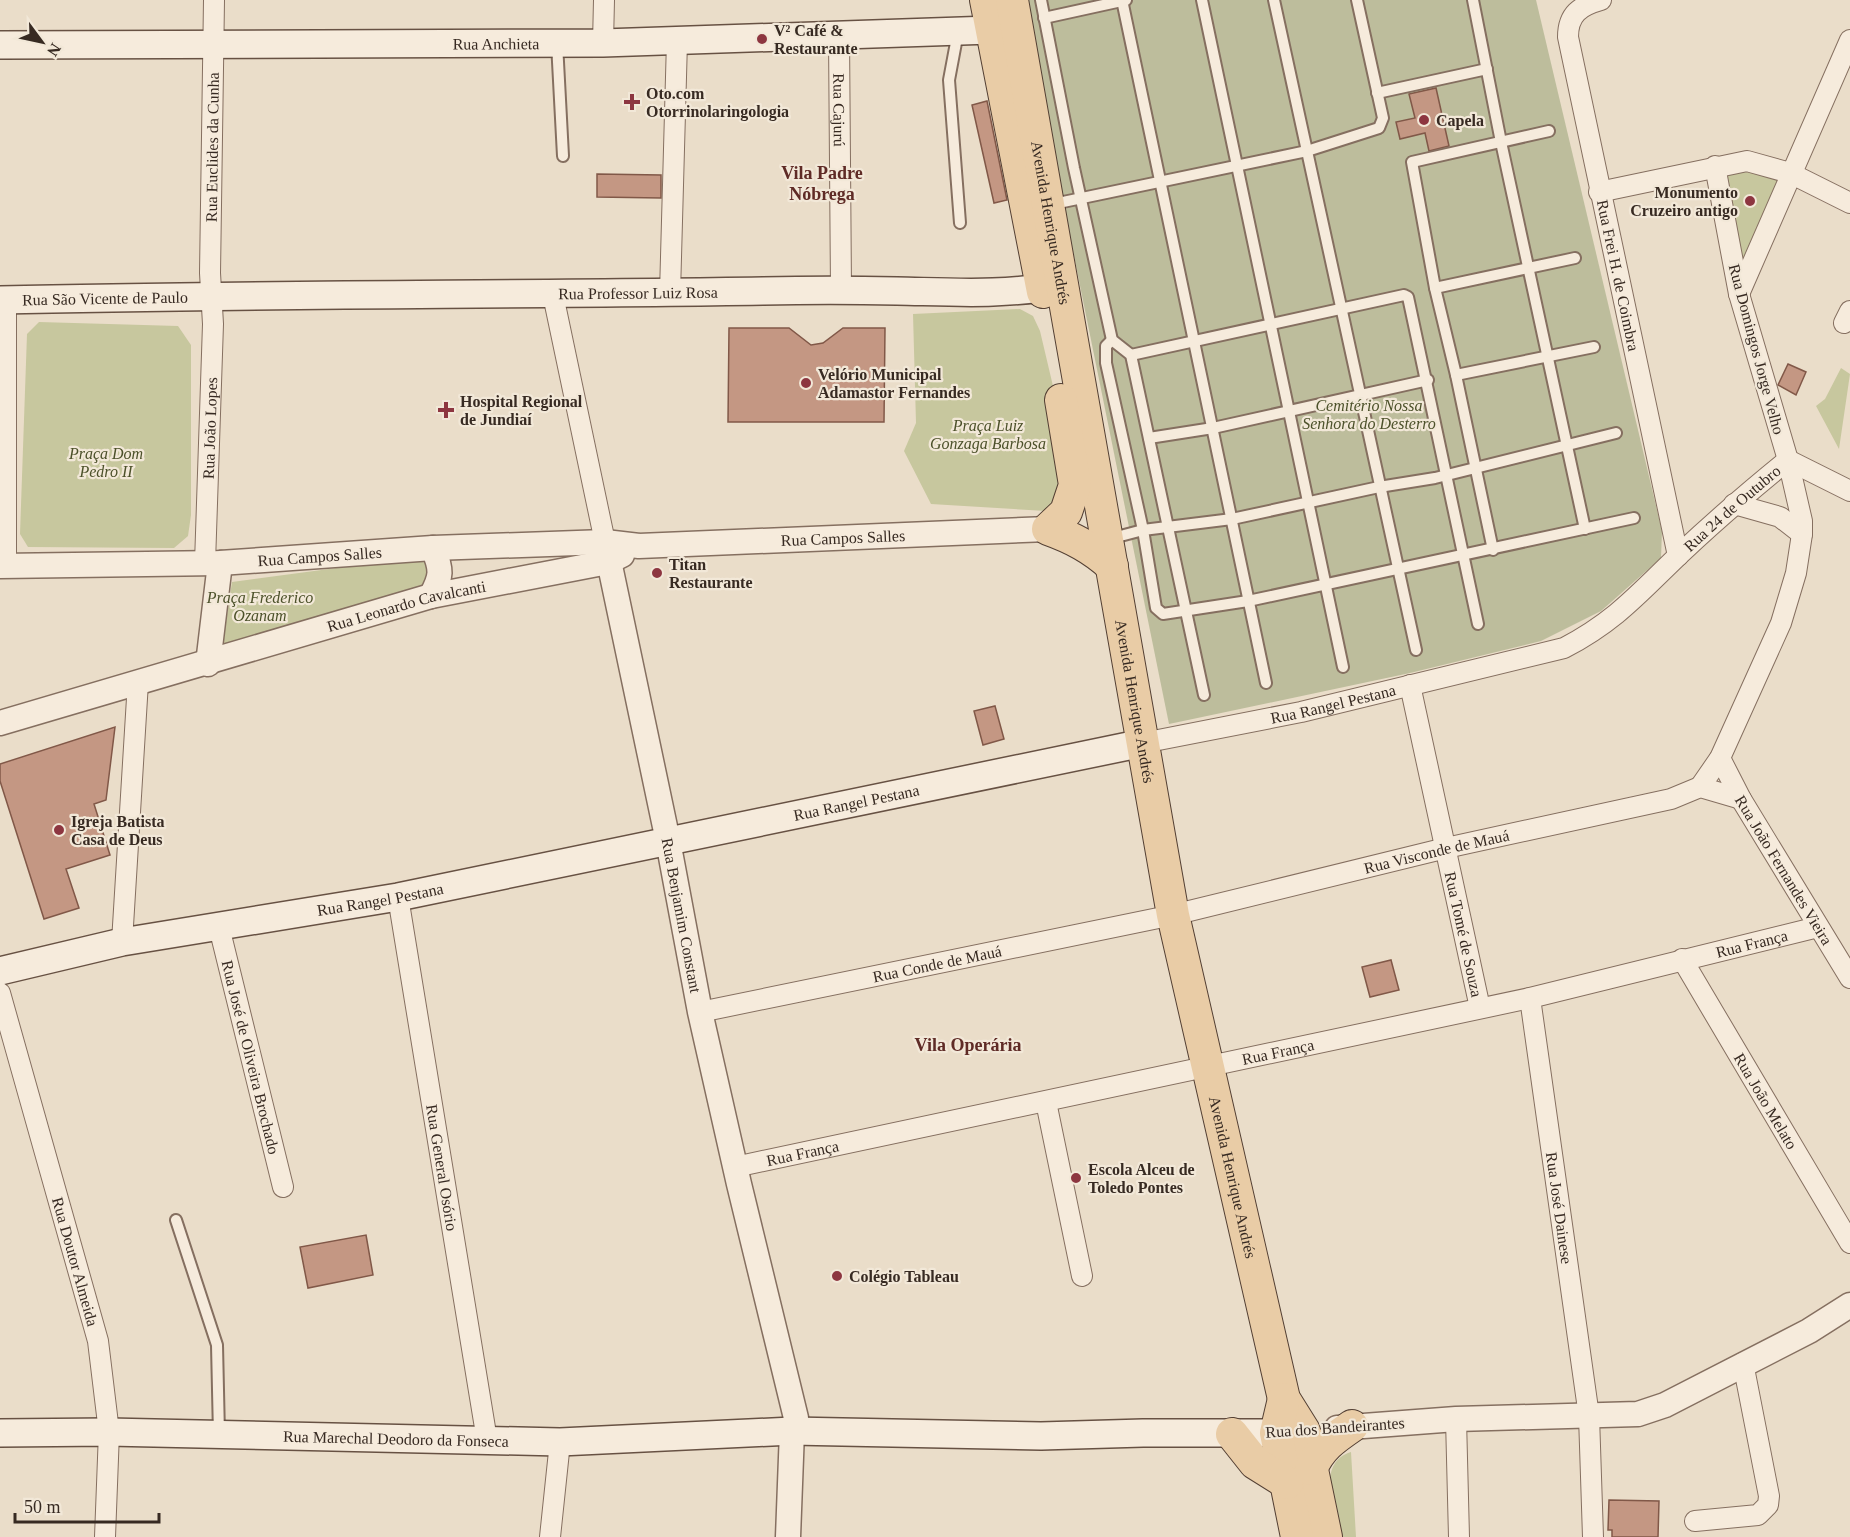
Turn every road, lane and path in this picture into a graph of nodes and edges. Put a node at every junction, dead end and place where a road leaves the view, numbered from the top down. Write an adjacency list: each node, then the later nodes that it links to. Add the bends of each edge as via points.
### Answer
1 (214, 0): 17 (street, Rua Euclides da Cunha)
2 (604, 0): 19 (street)
3 (1012, 0): 23 (main road, Avenida Henrique Andrés)
4 (1041, 0): 12 (lane)
5 (1123, 0): 12 (lane); 31 (lane)
6 (1202, 0): 28 (lane)
7 (1274, 0): 26 (lane)
8 (1357, 0): 22 (lane)
9 (1473, 0): 21 (lane)
10 (1594, 2): 32 (street, Rua Frei H. de Coimbra, via 1576,12 1568,23 1568,37)
11 (988, 15): 13 (main road, Rua Anchieta); 23 (main road, via 1006,38); 39 (main road, Avenida Henrique Andrés)
12 (1044, 18): 33 (lane)
13 (958, 32): 14 (main road, Rua Anchieta); 36 (lane, via 948,80)
14 (839, 36): 16 (main road, Rua Anchieta); 41 (street, Rua Cajurú)
15 (1850, 40): 30 (street)
16 (677, 41): 19 (main road, Rua Anchieta); 42 (street)
17 (214, 43): 18 (main road, Rua Anchieta); 20 (main road, Rua Anchieta); 43 (street, Rua Euclides da Cunha)
18 (557, 43): 19 (main road, Rua Anchieta); 27 (lane)
19 (603, 43)
20 (0, 45)
21 (1487, 69): 22 (lane); 25 (lane)
22 (1377, 93): 26 (lane, via 1383,118 1379,128)
23 (1031, 99): 39 (main road, Avenida Henrique Andrés)
24 (1549, 131): 25 (lane)
25 (1501, 142): 38 (lane); 40 (lane, via 1412,162)
26 (1306, 151): 28 (lane); 47 (lane)
27 (562, 156)
28 (1235, 166): 31 (lane); 48 (lane)
29 (1715, 166): 30 (street, via 1747,161); 32 (street); 44 (street, Rua Domingos Jorge Velho)
30 (1790, 173): 35 (street); 44 (street)
31 (1162, 181): 33 (lane); 50 (lane)
32 (1599, 192): 80 (street, Rua Frei H. de Coimbra)
33 (1080, 197): 34 (lane); 49 (lane)
34 (1063, 202)
35 (1850, 202)
36 (960, 224)
37 (1575, 258): 38 (lane)
38 (1529, 268): 40 (lane); 53 (lane)
39 (1052, 286): 41 (main road, Rua Professor Luiz Rosa, via 969,293); 72 (main road, Avenida Henrique Andrés, via 1075,485 1066,512); 79 (main road, Avenida Henrique Andrés)
40 (1435, 288): 54 (lane)
41 (841, 290): 42 (main road, Rua Professor Luiz Rosa)
42 (670, 293): 45 (main road, Rua Professor Luiz Rosa)
43 (211, 294): 45 (main road, Rua Professor Luiz Rosa); 46 (main road, Rua São Vicente de Paulo); 82 (street, Rua João Lopes)
44 (1739, 294): 62 (street, Rua Domingos Jorge Velho)
45 (553, 295): 78 (street, Rua Benjamim Constant)
46 (3, 300): 83 (street)
47 (1341, 309): 48 (lane); 55 (lane, via 1408,297); 56 (lane)
48 (1268, 323): 50 (lane); 57 (lane)
49 (1112, 340): 52 (lane); 74 (lane, via 1106,346 1106,363)
50 (1195, 340): 52 (lane); 58 (lane)
51 (1594, 347): 53 (lane)
52 (1131, 355): 60 (lane)
53 (1549, 356): 54 (lane); 61 (lane)
54 (1456, 375): 63 (lane)
55 (1428, 380): 56 (lane); 64 (lane)
56 (1359, 396): 57 (lane); 65 (lane)
57 (1287, 412): 58 (lane); 67 (lane)
58 (1213, 428): 60 (lane); 70 (lane)
59 (1616, 433): 61 (lane)
60 (1149, 438): 71 (lane)
61 (1569, 445): 63 (lane); 73 (lane)
62 (1788, 460): 66 (street, Rua 24 de Outubro); 68 (street, Rua 24 de Outubro); 75 (street)
63 (1474, 469): 64 (lane); 77 (lane)
64 (1446, 476): 65 (lane); 81 (lane)
65 (1379, 487): 67 (lane); 84 (lane)
66 (1850, 491)
67 (1307, 504): 70 (lane); 85 (lane)
68 (1734, 504): 75 (street, via 1780,517); 80 (street, Rua 24 de Outubro)
69 (1634, 518): 73 (lane)
70 (1232, 519): 71 (lane); 87 (lane)
71 (1168, 526): 74 (lane); 88 (lane)
72 (1048, 529): 78 (street, Rua Campos Salles, via 639,546); 79 (main road)
73 (1585, 529): 77 (lane)
74 (1143, 530): 79 (lane); 88 (lane, via 1156,608 1164,614)
75 (1802, 534): 99 (street, via 1796,573 1781,623)
76 (433, 548): 78 (street, Rua Campos Salles); 82 (street, Rua Campos Salles); 86 (street, via 441,579)
77 (1493, 550): 81 (lane)
78 (607, 552): 86 (street, Rua Leonardo Cavalcanti); 102 (street, Rua Benjamim Constant)
79 (1110, 553): 98 (main road, Avenida Henrique Andrés)
80 (1678, 556): 95 (street, Rua Rangel Pestana, via 1605,625 1564,648)
81 (1463, 557): 84 (lane); 89 (lane)
82 (212, 563): 83 (street, Rua Campos Salles); 91 (street)
83 (3, 566)
84 (1398, 571): 85 (lane); 90 (lane)
85 (1324, 584): 87 (lane); 92 (lane)
86 (430, 597): 91 (street, Rua Leonardo Cavalcanti)
87 (1248, 601): 88 (lane); 94 (lane)
88 (1186, 611): 96 (lane)
89 (1478, 624)
90 (1416, 650)
91 (208, 664): 93 (street, Rua Leonardo Cavalcanti)
92 (1342, 667)
93 (138, 682): 97 (street, Rua Leonardo Cavalcanti); 108 (street)
94 (1266, 683)
95 (1410, 685): 98 (street, Rua Rangel Pestana, via 1301,712); 103 (street, Rua Tomé de Souza)
96 (1204, 695)
97 (0, 723)
98 (1143, 743): 102 (main road, Rua Rangel Pestana); 105 (main road, Avenida Henrique Andrés)
99 (1720, 759): 100 (street); 101 (street, Rua João Fernandes Vieira)
100 (1700, 787): 101 (street); 103 (street, Rua Visconde de Mauá, via 1671,799)
101 (1741, 798): 107 (street, Rua João Fernandes Vieira)
102 (668, 841): 104 (main road, Rua Rangel Pestana); 115 (street, Rua Benjamim Constant)
103 (1446, 848): 105 (street, Rua Visconde de Mauá); 114 (street, Rua Tomé de Souza)
104 (398, 897): 106 (main road, Rua Rangel Pestana); 134 (street, Rua General Osório)
105 (1173, 915): 115 (street, Rua Conde de Mauá); 116 (main road, Avenida Henrique Andrés)
106 (219, 927): 108 (main road, Rua Rangel Pestana); 119 (street, Rua José de Oliveira Brochado)
107 (1818, 927): 109 (street, Rua França); 111 (street, Rua João Fernandes Vieira)
108 (122, 942): 110 (main road, Rua Rangel Pestana)
109 (1682, 959): 113 (street, Rua França); 121 (street, Rua João Melato)
110 (0, 971)
111 (1850, 978)
112 (0, 993): 129 (street, Rua Doutor Almeida, via 98,1341)
113 (1530, 998): 114 (street, Rua França); 125 (street, Rua José Dainese)
114 (1480, 1008): 116 (street, Rua França)
115 (700, 1012): 118 (street, Rua Benjamim Constant)
116 (1209, 1067): 117 (street, Rua França); 130 (main road, Avenida Henrique Andrés)
117 (1046, 1102): 118 (street, Rua França); 122 (street)
118 (735, 1167): 128 (street, Rua Benjamim Constant, via 796,1418)
119 (283, 1187)
120 (176, 1220): 133 (lane, via 217,1345)
121 (1850, 1243)
122 (1082, 1276)
123 (1850, 1305): 124 (street, Rua dos Bandeirantes)
124 (1743, 1363): 125 (street, Rua dos Bandeirantes, via 1665,1405 1638,1414); 137 (street, via 1768,1505 1758,1515)
125 (1589, 1416): 126 (street, Rua dos Bandeirantes); 144 (street, Rua José Dainese)
126 (1456, 1419): 127 (street, Rua dos Bandeirantes); 143 (street)
127 (1352, 1426): 130 (street, Rua dos Bandeirantes); 136 (main road, via 1328,1442)
128 (792, 1431): 132 (main road, Rua dos Bandeirantes, via 1041,1436); 135 (main road, Rua Marechal Deodoro da Fonseca); 140 (street, Rua Benjamim Constant)
129 (109, 1432): 131 (main road, Rua Marechal Deodoro da Fonseca); 133 (main road, Rua Marechal Deodoro da Fonseca); 138 (street, Rua Doutor Almeida)
130 (1290, 1432): 132 (main road, Rua dos Bandeirantes); 136 (main road)
131 (0, 1433)
132 (1232, 1434): 136 (main road, via 1255,1463)
133 (219, 1435): 134 (main road, Rua Marechal Deodoro da Fonseca)
134 (487, 1440): 135 (main road, Rua Marechal Deodoro da Fonseca)
135 (560, 1442): 139 (street)
136 (1300, 1482): 141 (main road); 142 (main road)
137 (1695, 1521)
138 (105, 1537)
139 (550, 1537)
140 (788, 1537)
141 (1298, 1537)
142 (1326, 1537)
143 (1459, 1537)
144 (1593, 1537)

